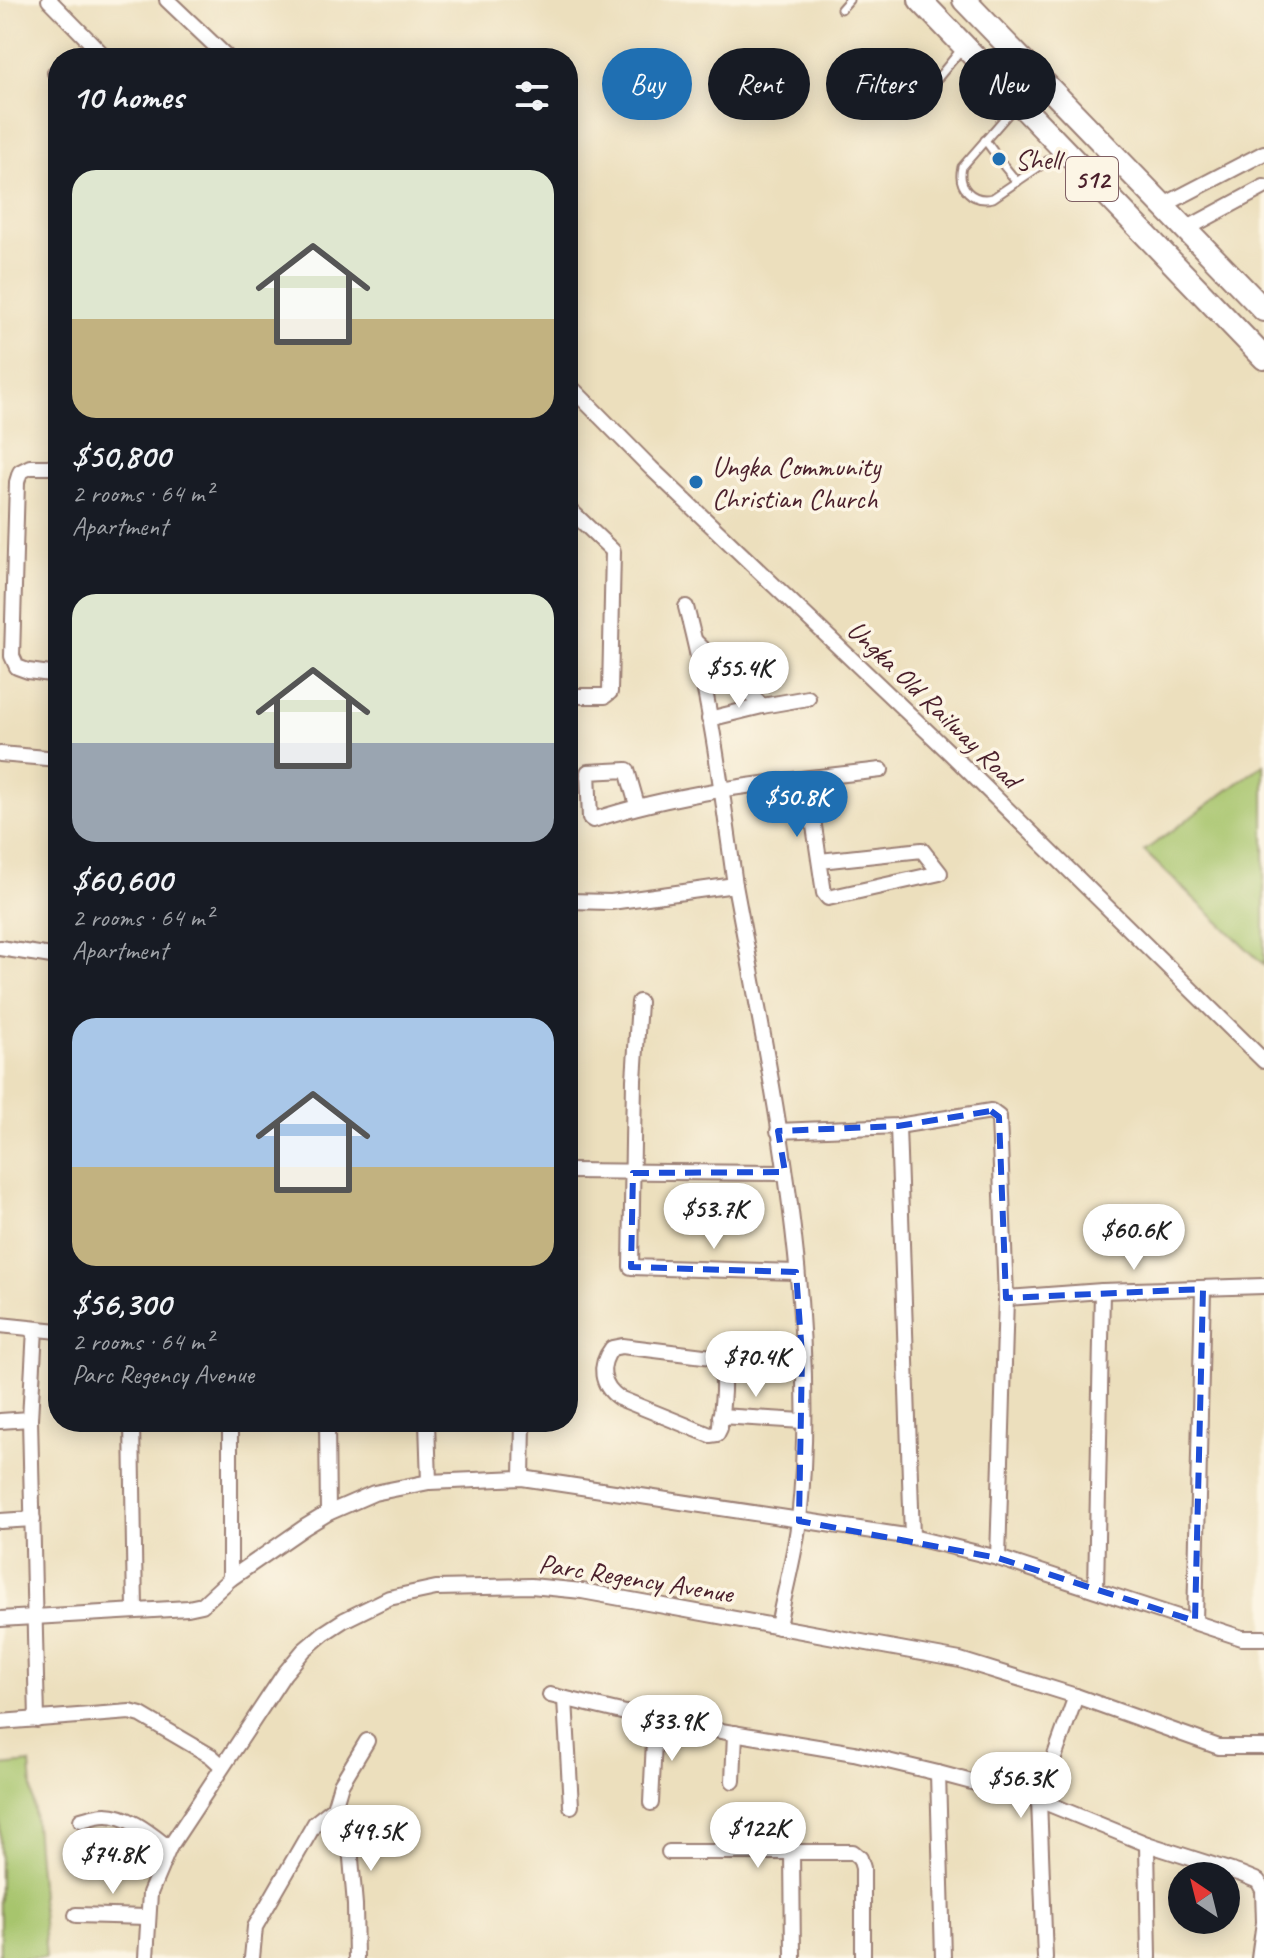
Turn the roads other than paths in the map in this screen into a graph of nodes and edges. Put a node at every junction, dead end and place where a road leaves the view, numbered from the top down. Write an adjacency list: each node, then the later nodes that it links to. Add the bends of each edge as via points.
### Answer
1 (49, 0): 8 (street)
2 (167, 0): 9 (street)
3 (849, 0): 6 (lane)
4 (920, 0): 7 (main road, 512)
5 (964, 0): 21 (main road, 512)
6 (841, 9)
7 (965, 45): 10 (main road, 512); 11 (lane)
8 (96, 48)
9 (217, 48)
10 (968, 48)
11 (943, 73)
12 (1002, 120): 14 (lane)
13 (1035, 120): 15 (main road, 512)
14 (985, 140): 16 (lane); 19 (lane, via 960,171 966,191 982,201)
15 (1064, 150): 19 (lane); 24 (main road, 512)
16 (993, 151)
17 (1264, 153): 21 (street)
18 (1004, 166): 19 (lane)
19 (1017, 182)
20 (1264, 187): 22 (street)
21 (1164, 205): 22 (main road, 512)
22 (1186, 229): 23 (main road, 512)
23 (1264, 310)
24 (1264, 358)
25 (578, 394): 47 (street, Ungka Old Railway Road)
26 (48, 467): 30 (street, via 30,467 20,472 17,482 12,656 17,667)
27 (578, 518): 31 (street, via 613,551 610,692)
28 (686, 607): 29 (street)
29 (696, 642): 33 (street); 34 (street)
30 (48, 674)
31 (578, 696)
32 (808, 698): 33 (street)
33 (762, 706): 34 (street)
34 (709, 719): 39 (street)
35 (0, 754): 36 (street)
36 (48, 758)
37 (881, 770): 38 (street)
38 (807, 779): 39 (street); 41 (street)
39 (722, 790): 40 (street); 42 (street)
40 (637, 805)
41 (820, 861): 41 (street, via 828,898 940,873 922,850)
42 (735, 885): 43 (street, via 611,902); 49 (street)
43 (578, 901)
44 (0, 948): 45 (street)
45 (48, 955)
46 (639, 1002): 51 (street)
47 (1264, 1061)
48 (898, 1126): 49 (street); 57 (street, via 991,1111 999,1117); 76 (street)
49 (778, 1131): 52 (street)
50 (578, 1171): 51 (street)
51 (633, 1173): 52 (street); 53 (street, via 631,1267)
52 (785, 1173): 53 (street)
53 (796, 1272): 64 (street)
54 (1264, 1286): 55 (street)
55 (1203, 1289): 56 (street); 83 (street)
56 (1102, 1291): 57 (street); 79 (street)
57 (1006, 1298): 77 (street)
58 (0, 1325): 59 (street)
59 (35, 1329): 60 (street); 62 (street)
60 (48, 1330)
61 (720, 1416): 61 (street, via 723,1376 721,1364 712,1357 622,1346 606,1356 602,1378 619,1398 710,1435 717,1434); 64 (street)
62 (30, 1419): 63 (street); 73 (street)
63 (0, 1421)
64 (803, 1421): 75 (street)
65 (132, 1432): 80 (street)
66 (230, 1432): 78 (street)
67 (327, 1432): 72 (street)
68 (427, 1432): 71 (street)
69 (523, 1432): 70 (street)
70 (522, 1478): 71 (street); 75 (street)
71 (429, 1482): 72 (street, via 374,1493)
72 (328, 1513): 78 (street)
73 (33, 1519): 74 (street); 81 (street)
74 (0, 1521)
75 (799, 1521): 76 (street); 84 (street)
76 (912, 1537): 77 (street)
77 (998, 1558): 79 (street)
78 (230, 1579): 80 (street, via 202,1605)
79 (1096, 1589): 83 (street)
80 (135, 1611): 81 (street)
81 (36, 1617): 82 (street); 89 (street)
82 (0, 1619)
83 (1195, 1621): 85 (street, via 1242,1638)
84 (778, 1627): 87 (street, Parc Regency Avenue, via 960,1660); 95 (street, Parc Regency Avenue, via 531,1586 408,1593 344,1620 304,1650)
85 (1264, 1638)
86 (550, 1695): 88 (street)
87 (1076, 1696): 94 (street, Parc Regency Avenue, via 1219,1747); 98 (street)
88 (565, 1699): 90 (street); 100 (street)
89 (37, 1720): 91 (street); 95 (street, via 130,1712)
90 (655, 1720): 92 (street); 99 (street)
91 (0, 1722)
92 (735, 1733): 96 (street); 97 (street)
93 (367, 1741): 101 (street, via 341,1784)
94 (1264, 1747)
95 (222, 1766): 104 (street, Parc Regency Avenue)
96 (938, 1773): 98 (street); 114 (street)
97 (733, 1781)
98 (1039, 1800): 103 (street); 115 (street)
99 (651, 1803)
100 (571, 1806)
101 (334, 1808): 110 (street, via 315,1823 255,1927); 111 (street, via 348,1823)
102 (81, 1820): 104 (street, via 121,1818)
103 (1147, 1844): 116 (street); 117 (street, via 1258,1881 1264,1905)
104 (169, 1848): 108 (street, Parc Regency Avenue, via 150,1893)
105 (792, 1851): 106 (street); 112 (street); 113 (street, via 853,1852 860,1858)
106 (669, 1852)
107 (76, 1915): 108 (street)
108 (147, 1917): 109 (street, Parc Regency Avenue)
109 (146, 1958)
110 (252, 1958)
111 (356, 1958)
112 (793, 1958)
113 (863, 1958)
114 (943, 1958)
115 (1045, 1958)
116 (1149, 1958)
117 (1259, 1958)

